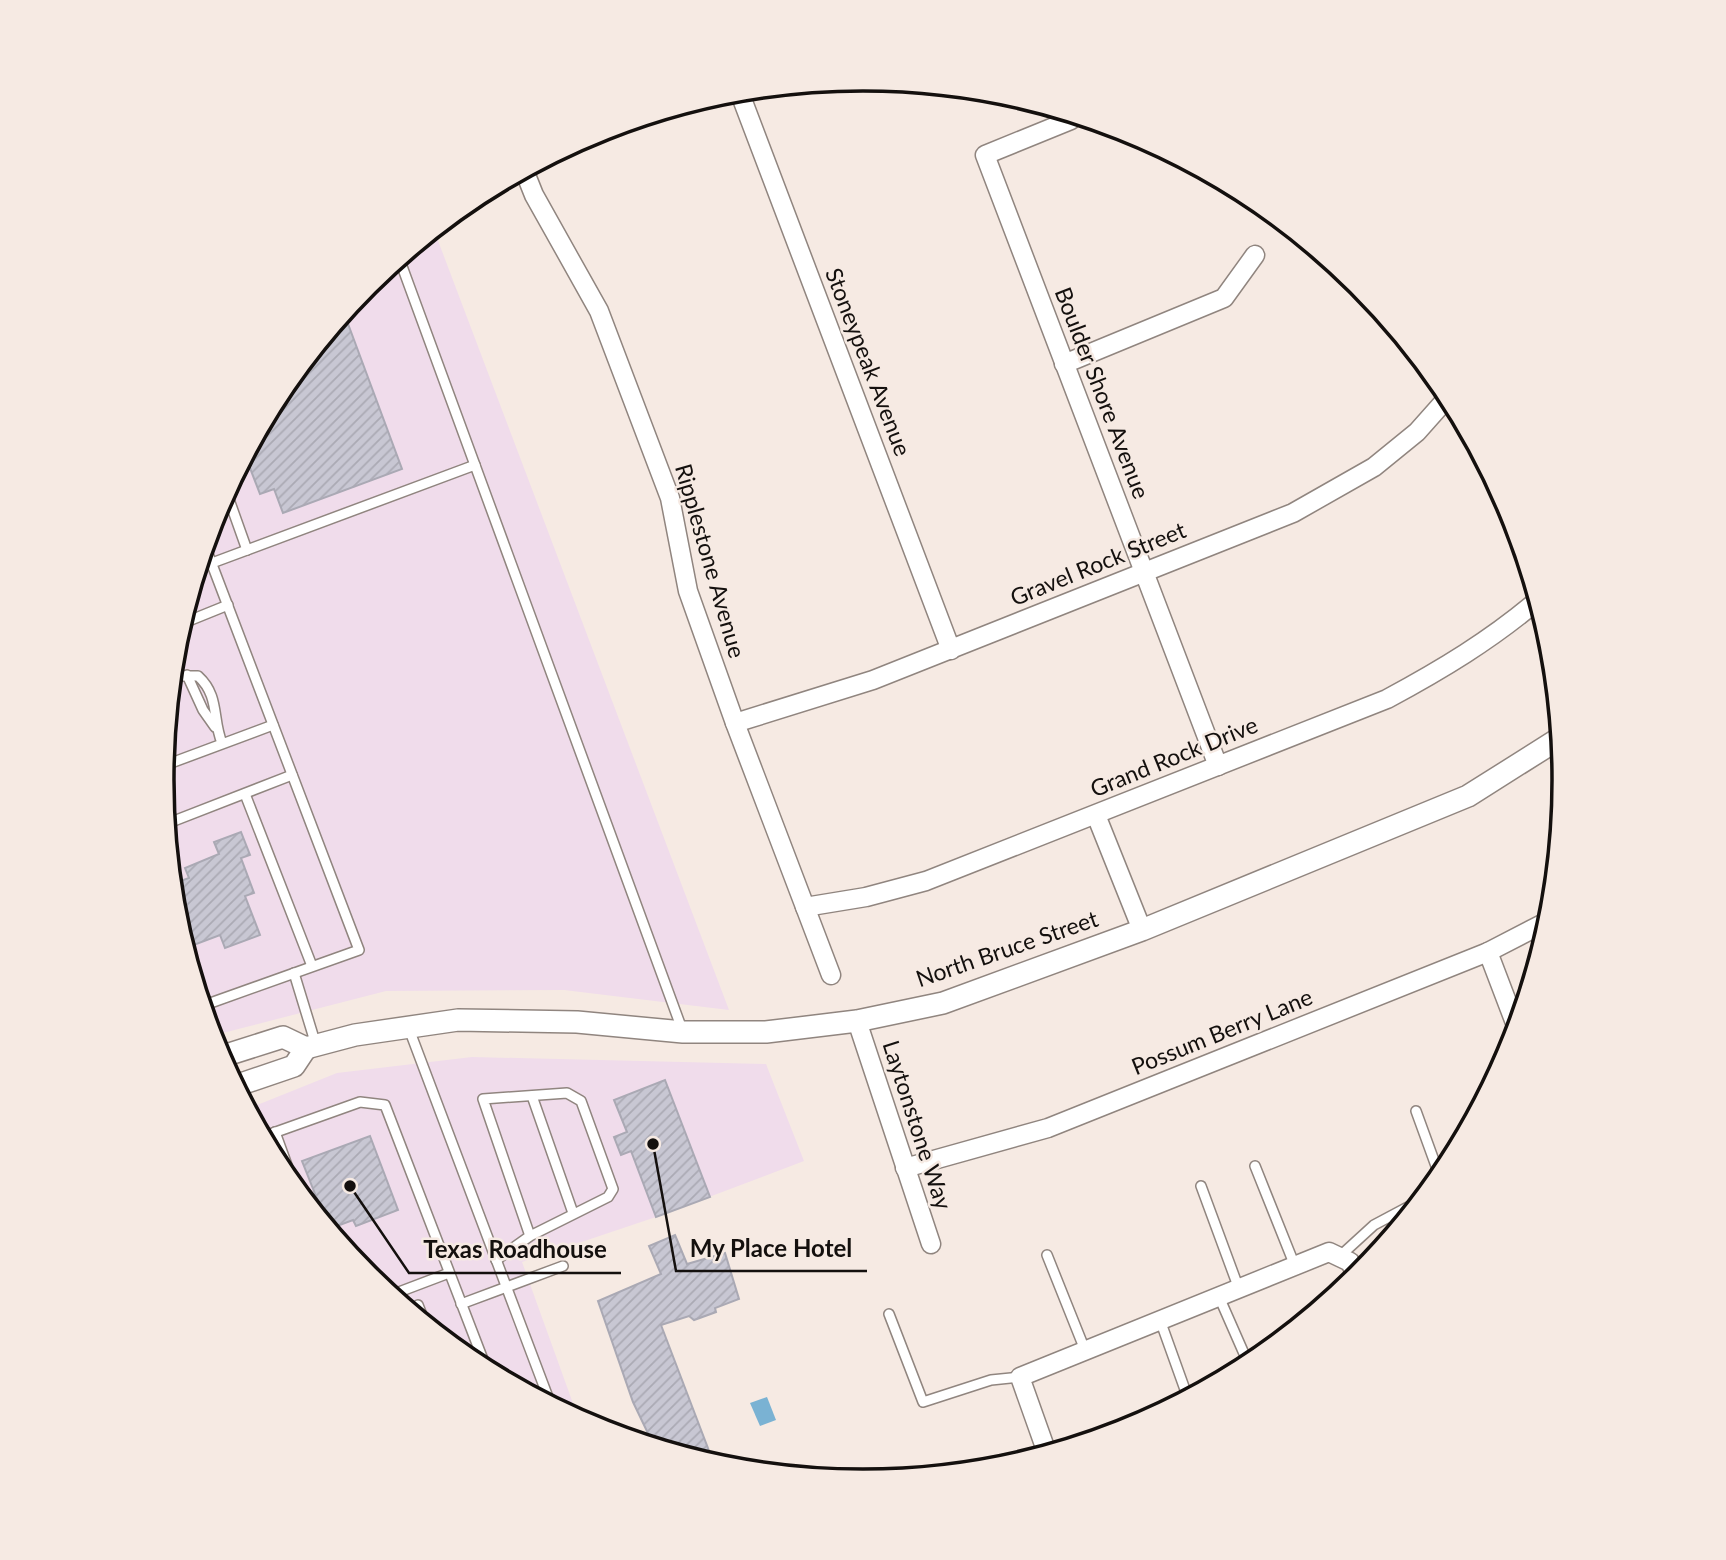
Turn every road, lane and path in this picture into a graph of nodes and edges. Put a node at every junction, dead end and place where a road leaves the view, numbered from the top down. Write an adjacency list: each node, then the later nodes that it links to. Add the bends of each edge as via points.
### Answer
1 (743, 102): 17 (street, Stoneypeak Avenue)
2 (1066, 122): 6 (street, Boulder Shore Avenue, via 985,155)
3 (527, 178): 19 (street, Ripplestone Avenue, via 599,311 670,498 688,591)
4 (1255, 255): 6 (street, via 1224,298)
5 (403, 267): 8 (lane)
6 (1064, 364): 13 (street, Boulder Shore Avenue)
7 (1441, 405): 13 (street, Gravel Rock Street, via 1417,432 1374,467 1293,513)
8 (475, 465): 10 (lane); 40 (lane)
9 (231, 505): 10 (lane)
10 (247, 550): 12 (lane)
11 (211, 560): 12 (lane)
12 (212, 563): 14 (lane)
13 (1144, 573): 17 (street, Gravel Rock Street); 24 (street, Boulder Shore Avenue)
14 (228, 606): 16 (lane); 20 (lane)
15 (1530, 607): 24 (street, Grand Rock Drive, via 1447,666 1387,699)
16 (193, 618)
17 (951, 650): 19 (street, Gravel Rock Street)
18 (182, 675): 21 (lane, via 198,677 209,686)
19 (735, 723): 29 (street, Ripplestone Avenue)
20 (273, 724): 21 (lane); 25 (lane)
21 (222, 743): 23 (lane)
22 (1551, 744): 31 (street, North Bruce Street, via 1468,796)
23 (174, 762)
24 (1218, 766): 27 (street, Grand Rock Drive)
25 (292, 775): 26 (lane); 33 (lane, via 359,950)
26 (245, 794): 28 (lane); 33 (lane)
27 (1096, 815): 29 (street, Grand Rock Drive, via 926,881); 31 (street)
28 (175, 821)
29 (805, 907): 35 (street, Ripplestone Avenue)
30 (1536, 927): 32 (street, Possum Berry Lane)
31 (1142, 930): 38 (street, North Bruce Street, via 943,1003)
32 (1488, 952): 37 (street); 51 (street, Possum Berry Lane, via 1048,1128)
33 (312, 966): 34 (lane)
34 (295, 973): 36 (lane); 41 (lane)
35 (831, 975)
36 (212, 1003)
37 (1511, 1012)
38 (857, 1021): 40 (street, North Bruce Street, via 766,1032); 51 (street, Laytonstone Way)
39 (408, 1027): 40 (street, North Bruce Street, via 458,1020 578,1022); 41 (street, North Bruce Street); 59 (lane)
40 (683, 1032)
41 (311, 1046): 42 (street, North Bruce Street, via 283,1037); 43 (street, via 294,1066)
42 (231, 1054)
43 (244, 1083)
44 (532, 1096): 54 (lane); 54 (lane, via 567,1093 581,1101 613,1189 608,1197); 55 (lane, via 483,1099)
45 (1416, 1111): 49 (lane)
46 (275, 1132): 47 (lane); 48 (lane); 63 (lane, via 359,1102 385,1105)
47 (272, 1133)
48 (281, 1148)
49 (1435, 1164)
50 (1255, 1166): 62 (lane)
51 (905, 1168): 56 (street, Laytonstone Way)
52 (1200, 1186): 65 (lane)
53 (1400, 1211): 58 (lane, via 1374,1225)
54 (573, 1213): 55 (lane)
55 (530, 1236): 59 (lane)
56 (932, 1244)
57 (1047, 1255): 71 (lane)
58 (1339, 1256): 60 (street); 62 (street, via 1329,1252)
59 (496, 1260): 64 (lane)
60 (1352, 1265)
61 (564, 1266): 64 (lane)
62 (1295, 1266): 65 (street)
63 (449, 1273): 66 (lane); 68 (lane)
64 (507, 1287): 68 (lane); 76 (lane)
65 (1239, 1289): 67 (street)
66 (402, 1292)
67 (1220, 1299): 70 (street); 73 (lane)
68 (461, 1304): 72 (lane)
69 (888, 1314): 74 (lane, via 923,1402 991,1380)
70 (1160, 1320): 71 (street); 75 (lane)
71 (1085, 1350): 74 (street)
72 (480, 1353)
73 (1244, 1354)
74 (1020, 1377): 77 (street)
75 (1185, 1389)
76 (546, 1392)
77 (1044, 1445)

